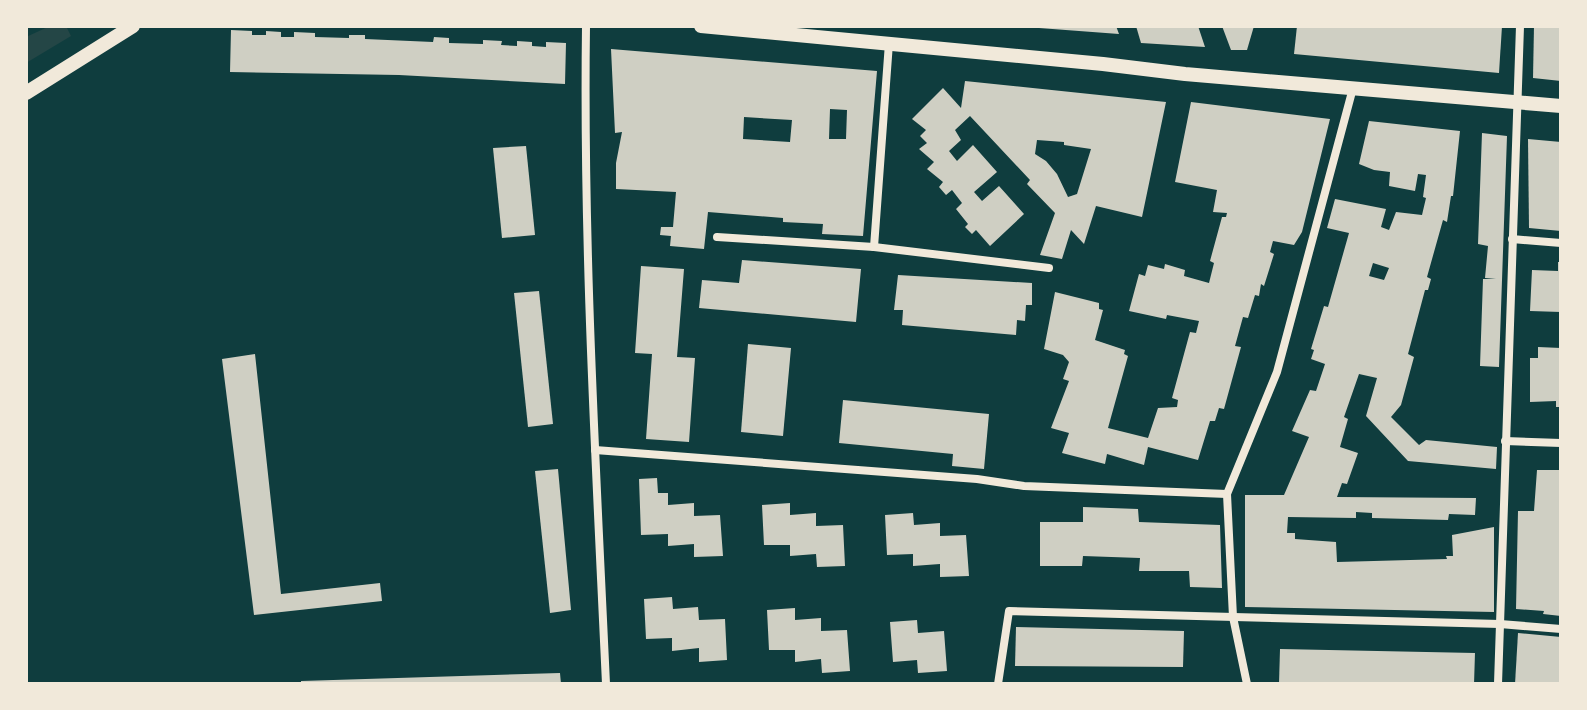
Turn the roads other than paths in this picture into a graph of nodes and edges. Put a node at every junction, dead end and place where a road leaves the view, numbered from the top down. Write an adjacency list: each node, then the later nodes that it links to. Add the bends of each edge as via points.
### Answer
1 (133, 26): 7 (street)
2 (586, 26): 17 (street)
3 (701, 26): 5 (street)
4 (1520, 26): 8 (street)
5 (889, 43): 6 (street); 13 (street)
6 (1354, 87): 8 (street); 18 (street, via 1277,372)
7 (26, 93)
8 (1516, 102): 9 (street); 11 (street)
9 (1561, 106)
10 (717, 237): 13 (street)
11 (1512, 239): 12 (street); 15 (street)
12 (1561, 243)
13 (874, 247): 14 (street)
14 (1049, 268)
15 (1505, 441): 16 (street); 20 (street)
16 (1561, 443)
17 (595, 450): 18 (street, via 1024,486); 22 (street)
18 (1227, 494): 19 (street)
19 (1233, 617): 20 (street); 23 (street, via 1009,611); 24 (street)
20 (1500, 624): 21 (street); 25 (street)
21 (1561, 629)
22 (606, 684)
23 (998, 684)
24 (1247, 684)
25 (1498, 684)

